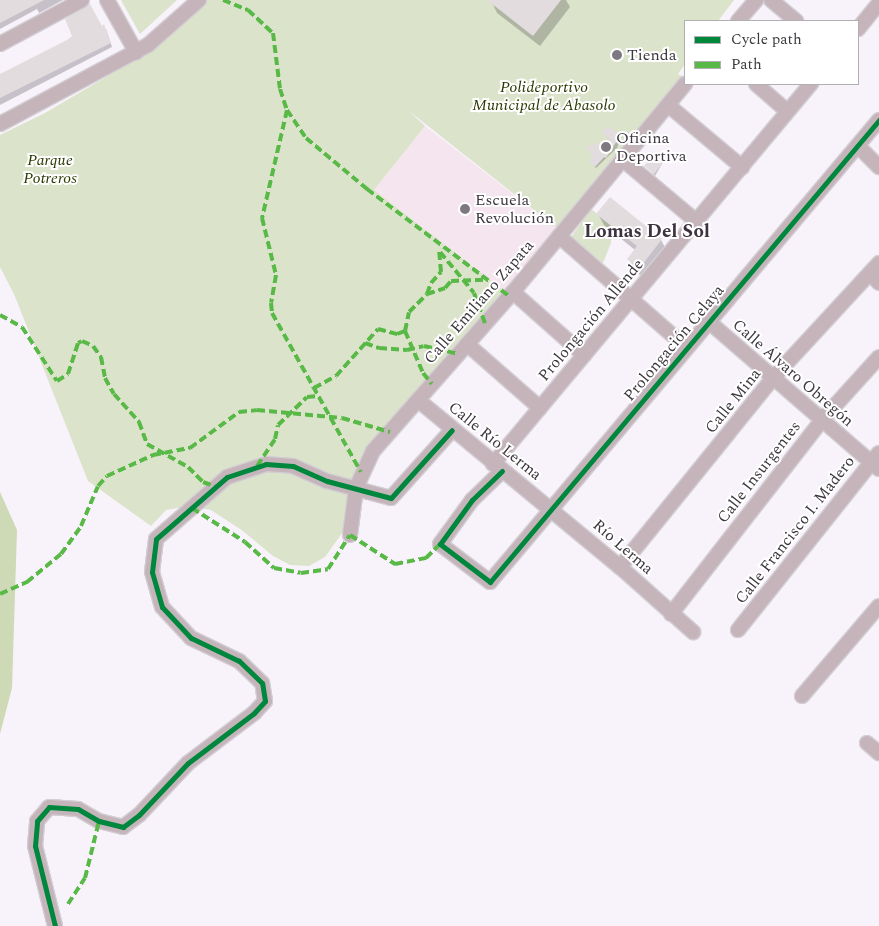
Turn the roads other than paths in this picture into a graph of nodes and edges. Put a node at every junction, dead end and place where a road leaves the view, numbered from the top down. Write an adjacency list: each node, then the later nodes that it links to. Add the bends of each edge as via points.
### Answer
1 (82, 0): 10 (street)
2 (107, 0): 11 (street)
3 (199, 0): 11 (street)
4 (756, 0): 7 (street)
5 (772, 0): 8 (street)
6 (879, 3): 9 (street)
7 (739, 20)
8 (795, 20)
9 (859, 28)
10 (0, 44)
11 (136, 52): 18 (street)
12 (684, 85): 15 (street, Calle Emiliano Zapata)
13 (757, 85): 16 (street)
14 (810, 85): 16 (street, Prolongación Allende)
15 (668, 104): 20 (street, Calle Emiliano Zapata); 21 (street)
16 (788, 111): 21 (street, Prolongación Allende)
17 (879, 120): 19 (street, Prolongación Celaya)
18 (0, 124)
19 (858, 146): 22 (street); 28 (street, Prolongación Celaya)
20 (622, 159): 23 (street); 24 (street, Calle Emiliano Zapata)
21 (742, 167): 23 (street, Prolongación Allende)
22 (879, 167)
23 (696, 221): 27 (street, Prolongación Allende)
24 (559, 236): 26 (street, Calle Emiliano Zapata); 27 (street)
25 (876, 273): 33 (street, Calle Mina)
26 (513, 292): 29 (street, Calle Emiliano Zapata); 31 (street)
27 (633, 299): 30 (street); 31 (street, Prolongación Allende)
28 (708, 322): 30 (street, Prolongación Celaya); 33 (street, Calle Álvaro Obregón)
29 (467, 344): 34 (street, Calle Emiliano Zapata); 35 (street)
30 (686, 347): 41 (street, Prolongación Celaya)
31 (584, 355): 35 (street, Prolongación Allende)
32 (879, 357): 36 (street, Calle Insurgentes)
33 (772, 379): 36 (street, Calle Álvaro Obregón); 43 (street, Calle Mina)
34 (418, 400): 37 (street, Calle Río Lerma); 40 (street, Calle Emiliano Zapata, via 373,451)
35 (540, 408): 39 (street, Prolongación Allende)
36 (821, 421): 38 (street, Calle Álvaro Obregón); 46 (street, Calle Insurgentes)
37 (452, 430): 39 (street, Calle Río Lerma); 40 (street, via 391,498)
38 (876, 461): 47 (street, Calle Francisco I. Madero)
39 (497, 468): 41 (street, Calle Río Lerma); 44 (street, Prolongación Allende, via 440,544)
40 (356, 488): 42 (street, Calle Emiliano Zapata); 52 (street, via 327,481 293,466 266,464 244,469 227,477 156,539 152,572 162,607 191,638 239,661 262,683 265,700 254,713 188,762 123,827 99,821 78,809 50,807 37,821 35,846)
41 (551, 509): 43 (street, Río Lerma); 44 (street, Prolongación Celaya)
42 (350, 535)
43 (620, 567): 46 (street, Río Lerma)
44 (490, 582)
45 (879, 606): 49 (street)
46 (671, 614): 48 (street, Río Lerma)
47 (738, 630)
48 (693, 632)
49 (802, 696)
50 (867, 744): 51 (street)
51 (879, 753)
52 (55, 926)

